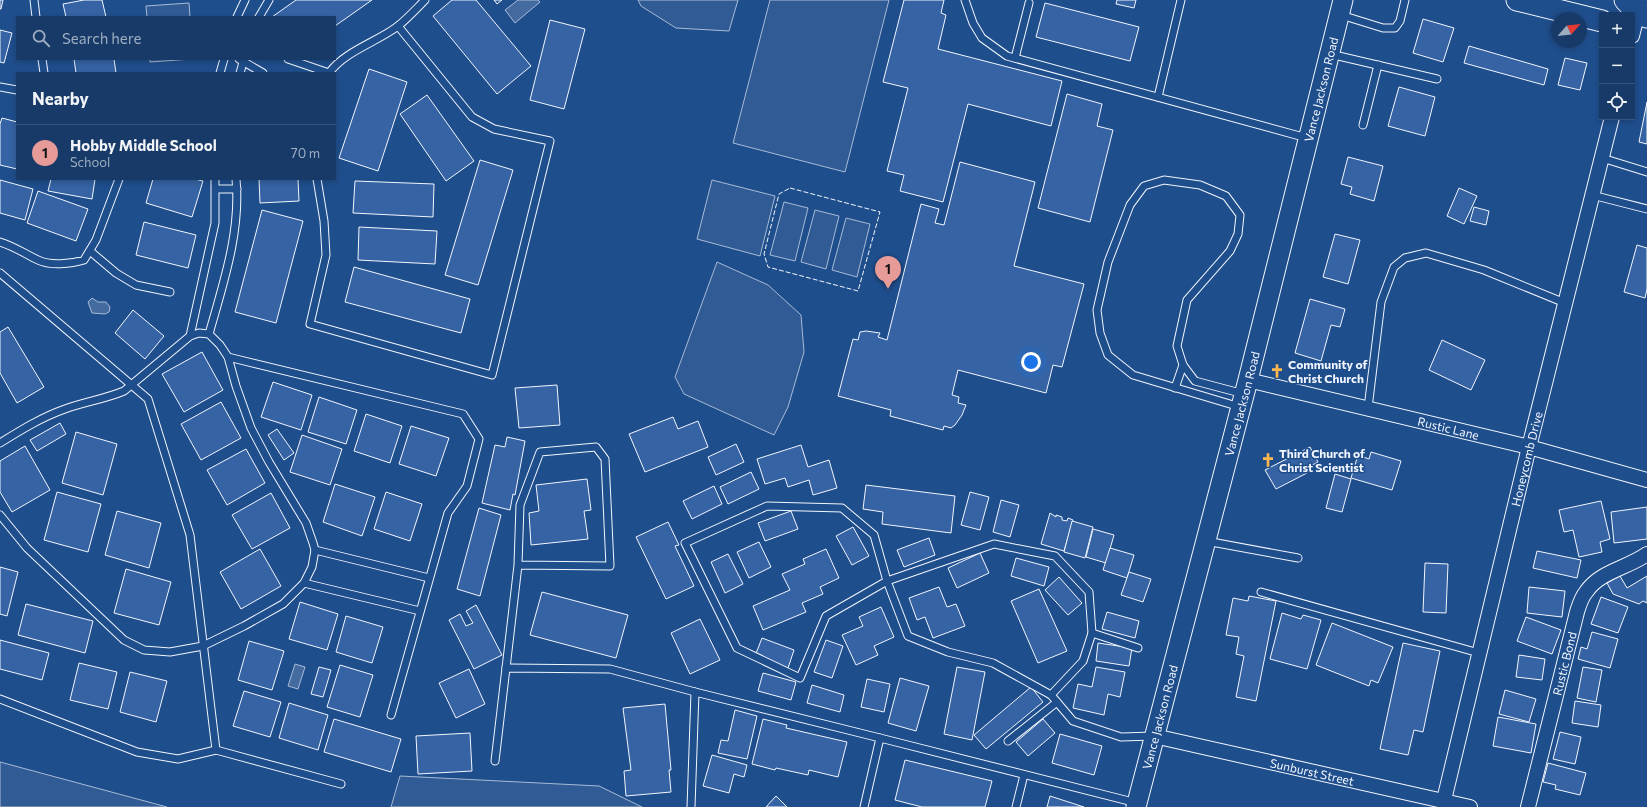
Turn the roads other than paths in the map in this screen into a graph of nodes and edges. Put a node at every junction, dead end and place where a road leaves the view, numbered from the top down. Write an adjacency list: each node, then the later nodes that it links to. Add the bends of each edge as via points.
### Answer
1 (34, 0): 11 (lane)
2 (244, 0): 12 (lane)
3 (269, 0): 13 (lane)
4 (425, 0): 15 (lane)
5 (965, 0): 17 (lane, via 973,23 982,38 1007,56)
6 (1181, 0): 32 (lane)
7 (1405, 0): 10 (lane, via 1400,21 1395,28 1383,28)
8 (1517, 0): 14 (main road)
9 (1029, 3): 17 (lane)
10 (1342, 7): 16 (main road, Vance Jackson Road)
11 (36, 16)
12 (237, 16)
13 (260, 16)
14 (1599, 20)
15 (398, 26): 28 (lane, via 345,58); 41 (lane, via 472,117 494,129 550,141 492,375 310,324 326,255)
16 (1330, 54): 22 (lane); 35 (main road, Vance Jackson Road)
17 (1015, 58): 32 (lane)
18 (42, 60): 23 (lane)
19 (224, 60): 24 (lane)
20 (242, 60): 25 (lane); 26 (lane)
21 (291, 60): 27 (lane)
22 (1378, 65): 29 (lane); 34 (lane)
23 (44, 72)
24 (220, 72)
25 (240, 72)
26 (261, 72)
27 (326, 72)
28 (330, 72)
29 (1437, 79)
30 (0, 87): 31 (lane)
31 (16, 90)
32 (1158, 97): 35 (lane)
33 (1611, 120): 36 (street, Honeycomb Drive)
34 (1363, 124)
35 (1308, 138): 57 (main road, Vance Jackson Road)
36 (1602, 158): 37 (lane); 44 (street, Honeycomb Drive)
37 (1647, 172)
38 (119, 180): 47 (lane)
39 (215, 180): 42 (lane)
40 (236, 180): 43 (lane)
41 (318, 180)
42 (216, 189): 43 (lane); 52 (lane, via 215,223)
43 (236, 189): 51 (lane, via 230,258)
44 (1592, 195): 45 (lane); 50 (street, Honeycomb Drive)
45 (1647, 208)
46 (0, 242): 47 (lane, via 9,244 40,261 70,264 84,260)
47 (90, 251): 49 (lane, via 116,273 136,285)
48 (0, 273): 55 (lane)
49 (170, 292)
50 (1565, 303): 58 (lane, via 1484,270 1426,253 1405,258 1394,267 1381,302); 60 (street, Honeycomb Drive)
51 (209, 334): 52 (lane, via 199,333); 53 (lane)
52 (190, 336): 55 (lane)
53 (228, 357): 64 (lane, via 251,428 306,523); 68 (lane, via 463,414 479,439 467,486 448,513)
54 (1183, 365): 56 (lane); 56 (lane, via 1177,346 1187,300 1230,251 1238,234 1240,215 1226,196 1200,185 1164,180 1144,186 1130,205 1108,262 1097,310 1100,333 1108,355 1133,375); 57 (lane, via 1196,381)
55 (131, 385): 59 (lane, via 111,397 67,408 45,417); 74 (lane, via 148,399 190,535)
56 (1175, 388): 57 (lane)
57 (1245, 394): 58 (street, Rustic Lane); 63 (main road, Vance Jackson Road)
58 (1368, 408): 60 (street, Rustic Lane)
59 (0, 443)
60 (1529, 447): 61 (street, Rustic Lane); 76 (street, Honeycomb Drive)
61 (1647, 480)
62 (1, 519): 74 (lane, via 27,548 124,640 144,650 170,652)
63 (1205, 541): 66 (lane); 83 (main road, Vance Jackson Road)
64 (315, 550): 68 (lane); 70 (lane, via 312,567)
65 (1647, 554): 96 (street, Rustic Bond, via 1612,571 1593,584 1585,593 1576,612)
66 (1298, 558)
67 (518, 565): 67 (lane, via 610,566 606,459 596,447 540,452 520,505); 77 (lane)
68 (430, 578): 72 (lane)
69 (887, 581): 69 (lane, via 874,535 842,508 767,506 685,544 737,648 800,678 826,616); 73 (lane, via 994,544 1055,556 1089,592); 79 (lane, via 908,636 948,652 993,663)
70 (304, 583): 72 (lane); 74 (lane, via 283,604)
71 (1261, 592): 76 (lane)
72 (420, 611): 82 (lane)
73 (1092, 633): 75 (lane); 79 (lane, via 1083,661)
74 (203, 646): 86 (lane)
75 (1138, 648)
76 (1479, 653): 90 (street, Honeycomb Drive)
77 (506, 668): 78 (lane, via 610,669); 87 (lane)
78 (695, 692): 84 (lane); 92 (lane)
79 (1051, 695): 81 (lane)
80 (0, 699): 86 (lane, via 137,752 178,759)
81 (1057, 702): 83 (lane, via 1074,721 1121,737); 85 (lane)
82 (391, 715)
83 (1154, 736): 90 (street, Sunburst Street); 91 (main road, Vance Jackson Road)
84 (880, 738): 88 (lane); 93 (lane)
85 (1008, 741)
86 (216, 750): 89 (lane)
87 (495, 761)
88 (1024, 775): 91 (lane); 94 (lane)
89 (341, 784)
90 (1444, 800): 95 (street, Sunburst Street)
91 (1137, 805)
92 (691, 807)
93 (864, 807)
94 (1016, 807)
95 (1470, 807)
96 (1528, 807)

